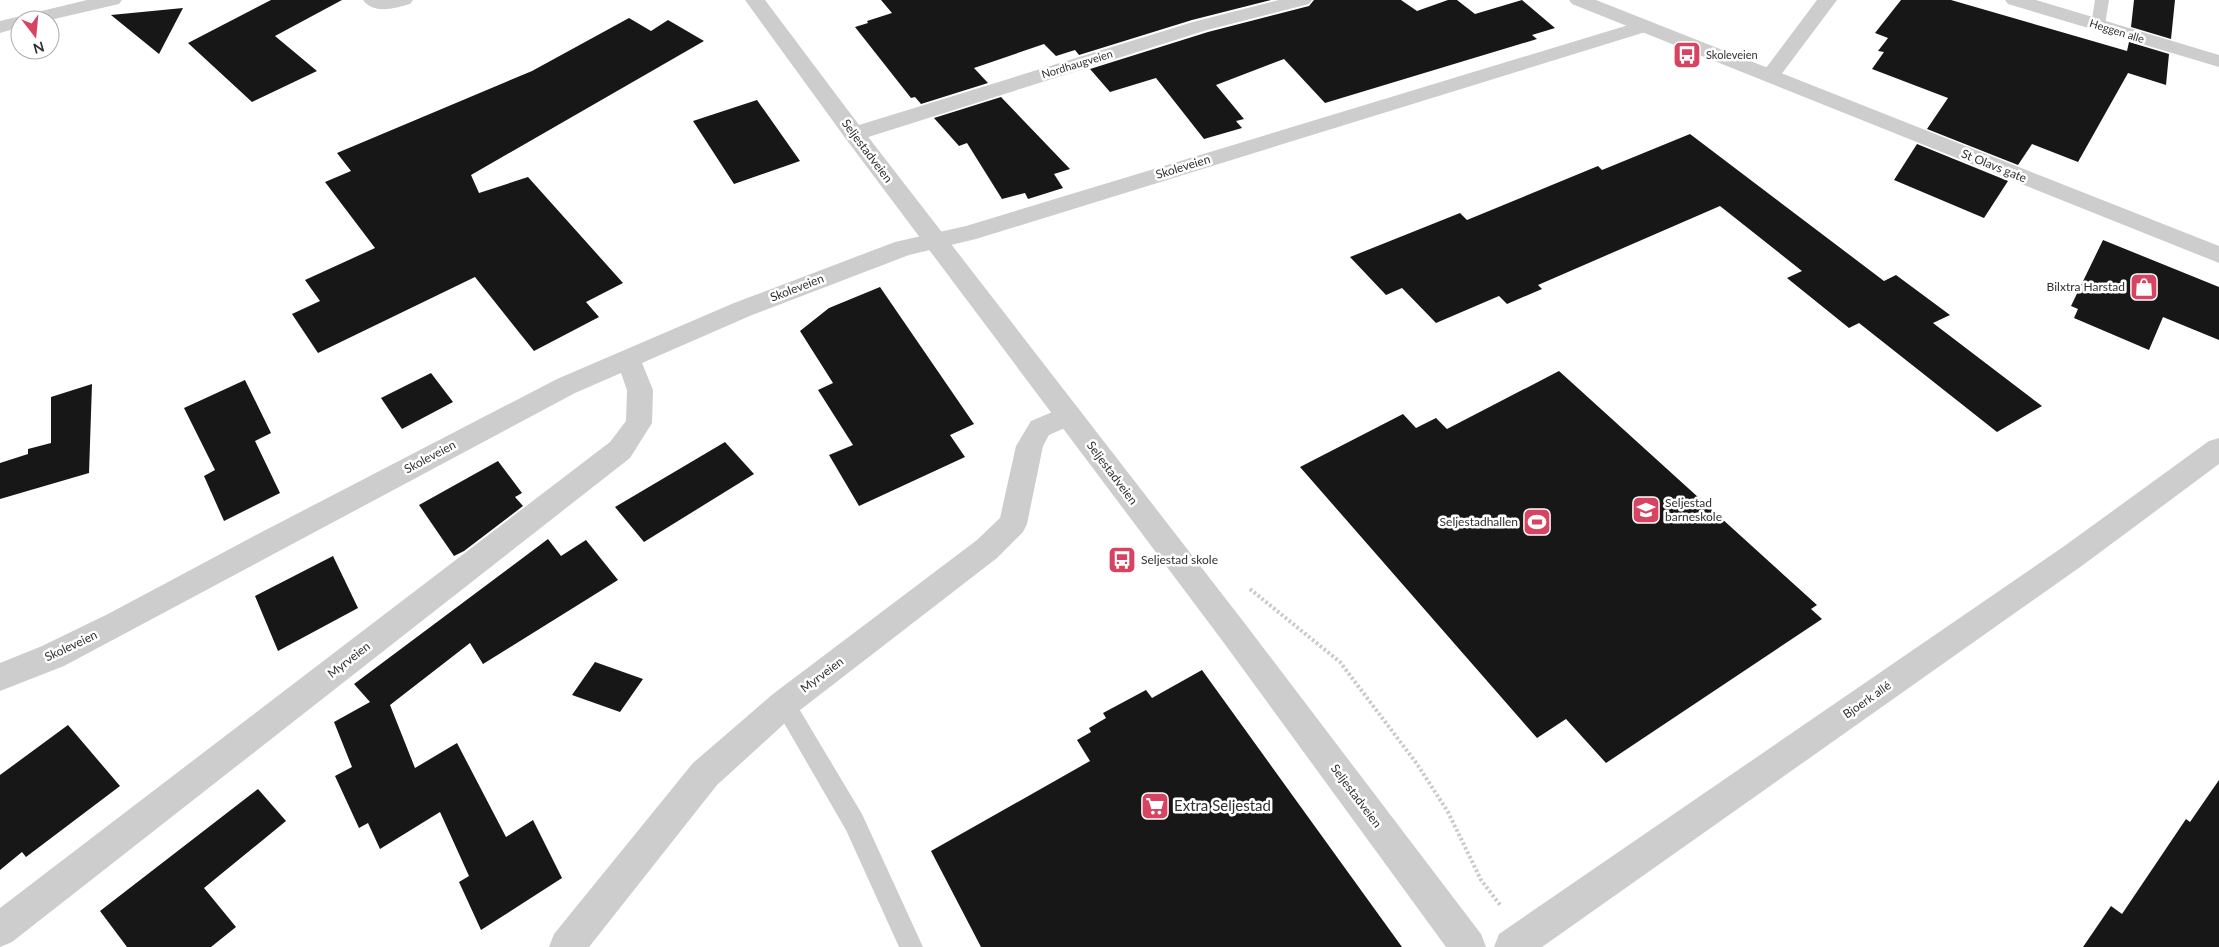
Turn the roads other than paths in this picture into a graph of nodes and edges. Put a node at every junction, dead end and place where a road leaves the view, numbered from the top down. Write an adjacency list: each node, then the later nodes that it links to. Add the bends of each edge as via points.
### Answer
1 (112, 0): 10 (street)
2 (373, 0): 3 (street, via 385,4)
3 (403, 0)
4 (755, 0): 15 (street, Seljestadveien)
5 (1302, 0): 15 (street, Nordhaugveien, via 1200,26)
6 (1579, 0): 12 (street, St Olavs gate)
7 (1827, 0): 14 (street)
8 (2015, 0): 11 (street, Heggen alle)
9 (2102, 0): 11 (lane)
10 (60, 12)
11 (2098, 25): 13 (street, Heggen alle)
12 (1645, 26): 14 (street, St Olavs gate); 16 (street, Skoleveien)
13 (2219, 61)
14 (1770, 76): 17 (street, St Olavs gate)
15 (854, 134): 16 (street, Seljestadveien)
16 (936, 241): 18 (street, Skoleveien, via 904,248 743,309); 19 (street, Seljestadveien)
17 (2219, 255)
18 (628, 359): 21 (street, Skoleveien, via 557,391 119,623 53,656); 23 (street, Myrveien, via 640,390 639,423 620,450)
19 (1069, 415): 22 (street, Myrveien, via 1040,428 1030,446 1013,524 987,549); 27 (street, Seljestadveien)
20 (2219, 449): 24 (street, Bjoerk allé, via 2073,556)
21 (0, 677)
22 (784, 704): 25 (street, Myrveien, via 705,774); 26 (lane, via 854,822)
23 (0, 930)
24 (1518, 942)
25 (567, 947)
26 (911, 947)
27 (1468, 947)

